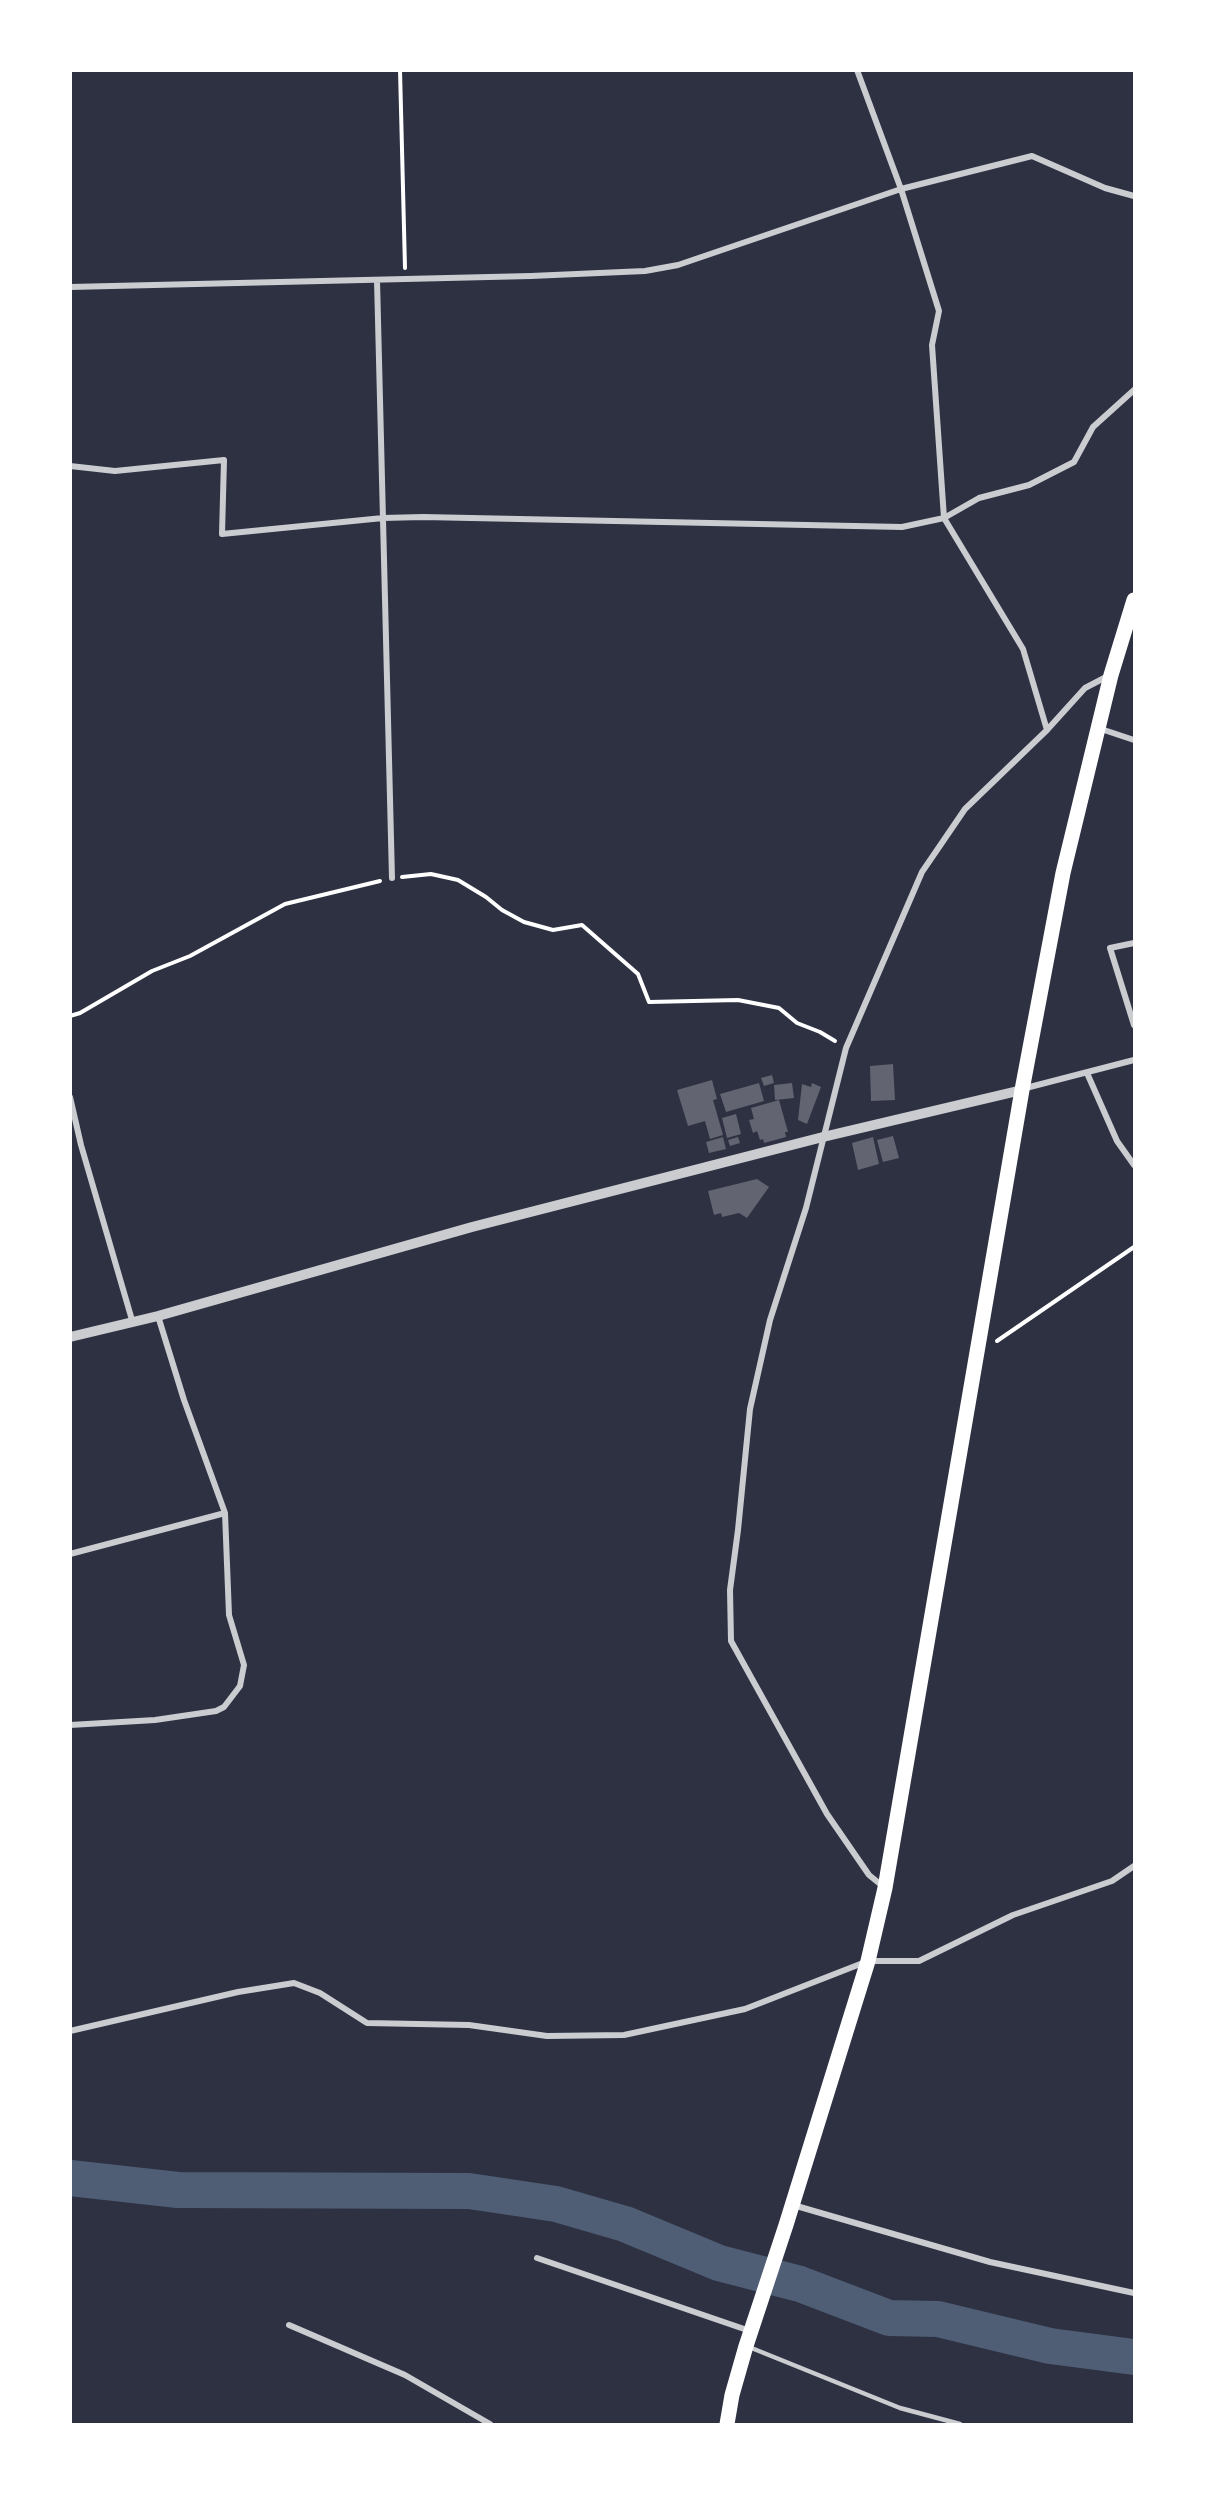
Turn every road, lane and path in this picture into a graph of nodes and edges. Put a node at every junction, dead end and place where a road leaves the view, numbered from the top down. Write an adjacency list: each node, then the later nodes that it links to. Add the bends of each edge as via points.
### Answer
1 (400, 70): 6 (path)
2 (857, 70): 3 (street)
3 (901, 189): 4 (street, via 1032,156 1105,188); 6 (street, via 678,265 645,271); 11 (street, via 939,311 932,345)
4 (1134, 196)
5 (377, 280): 6 (street); 7 (street); 10 (street)
6 (405, 280)
7 (70, 287)
8 (1134, 390): 11 (street, via 1093,426 1074,462 1029,485 979,498)
9 (70, 466): 10 (street, via 115,471 224,460 222,534)
10 (383, 518): 11 (street, via 902,527); 17 (street)
11 (944, 518): 15 (street, via 1023,649)
12 (1134, 600): 13 (highway)
13 (1111, 675): 14 (highway); 15 (street, via 1085,688)
14 (1098, 728): 16 (street); 24 (highway, via 1063,873)
15 (1047, 730): 21 (street, via 965,809 922,872)
16 (1134, 740)
17 (393, 878): 19 (path, via 285,904); 21 (path, via 431,874 458,880 524,922 553,930 582,925 638,974 649,1002 738,1000 778,1008 797,1023)
18 (1134, 943): 20 (street, via 1110,948)
19 (70, 1016)
20 (1134, 1024)
21 (846, 1048): 26 (street)
22 (1134, 1060): 23 (street)
23 (1087, 1073): 24 (street); 27 (street, via 1118,1141)
24 (1022, 1090): 26 (street); 32 (highway)
25 (70, 1097): 30 (street)
26 (823, 1137): 29 (street, via 472,1227); 37 (street, via 806,1208 770,1320 750,1409 730,1590 731,1641 828,1814 869,1875)
27 (1134, 1165)
28 (1134, 1246): 32 (path)
29 (158, 1316): 30 (street); 33 (street)
30 (132, 1320): 31 (street)
31 (70, 1337)
32 (977, 1355): 37 (highway)
33 (225, 1513): 34 (street); 35 (street, via 230,1615 244,1665 240,1686 224,1707 216,1711 155,1720)
34 (70, 1554)
35 (70, 1725)
36 (1134, 1866): 38 (street, via 1112,1881 1013,1915 919,1961)
37 (885, 1888): 38 (highway)
38 (868, 1961): 39 (street, via 745,2009 624,2035 547,2036 469,2025 367,2023 320,1993 294,1983); 40 (highway)
39 (70, 2031)
40 (792, 2205): 42 (street, via 990,2262); 44 (highway)
41 (537, 2258): 44 (street)
42 (1134, 2293)
43 (289, 2325): 45 (street, via 405,2375)
44 (750, 2332): 46 (highway); 47 (lane, via 900,2408)
45 (489, 2424)
46 (727, 2424)
47 (960, 2424)

